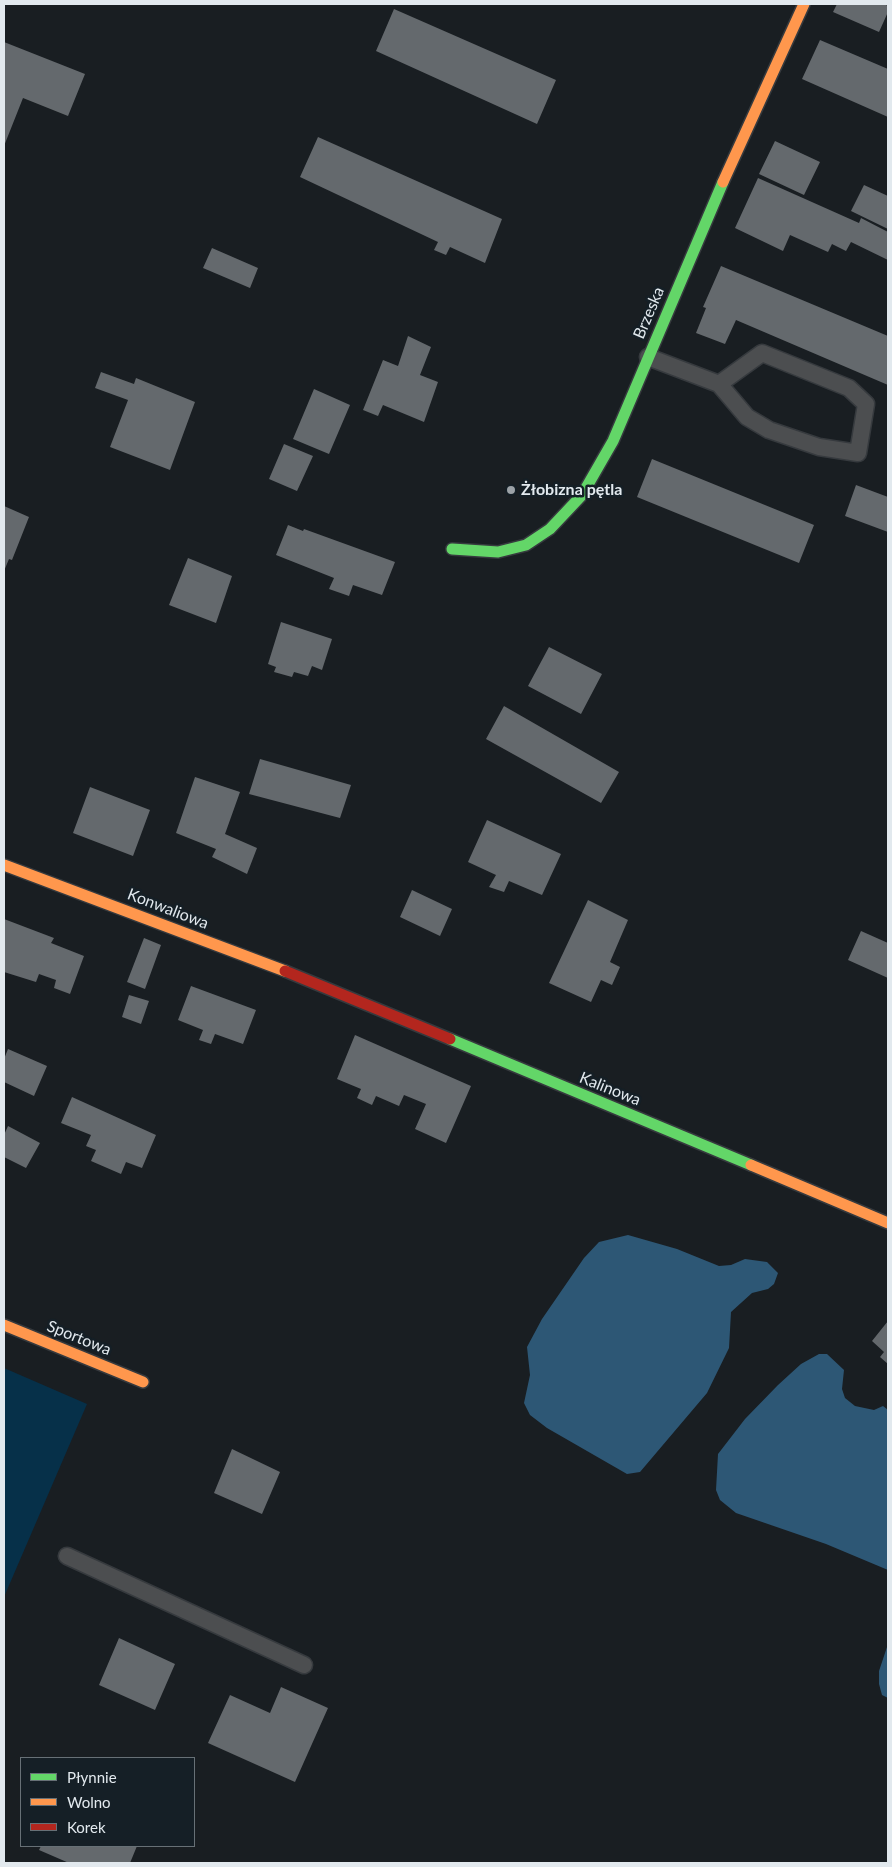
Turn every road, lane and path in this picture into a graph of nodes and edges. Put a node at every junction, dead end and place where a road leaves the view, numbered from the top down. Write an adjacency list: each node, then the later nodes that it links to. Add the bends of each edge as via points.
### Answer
1 (804, 4): 2 (street, Brzeska)
2 (648, 357): 3 (lane); 4 (street, Brzeska, via 613,440 582,495 550,529 526,545 498,552)
3 (719, 384): 3 (lane, via 747,417 769,430 819,448 858,453 866,404 849,388 762,353)
4 (452, 549)
5 (4, 865): 6 (street, Konwaliowa)
6 (320, 984): 7 (street, Kalinowa)
7 (888, 1223)
8 (4, 1325): 9 (street, Sportowa)
9 (143, 1382)
10 (67, 1556): 11 (lane)
11 (304, 1665)

